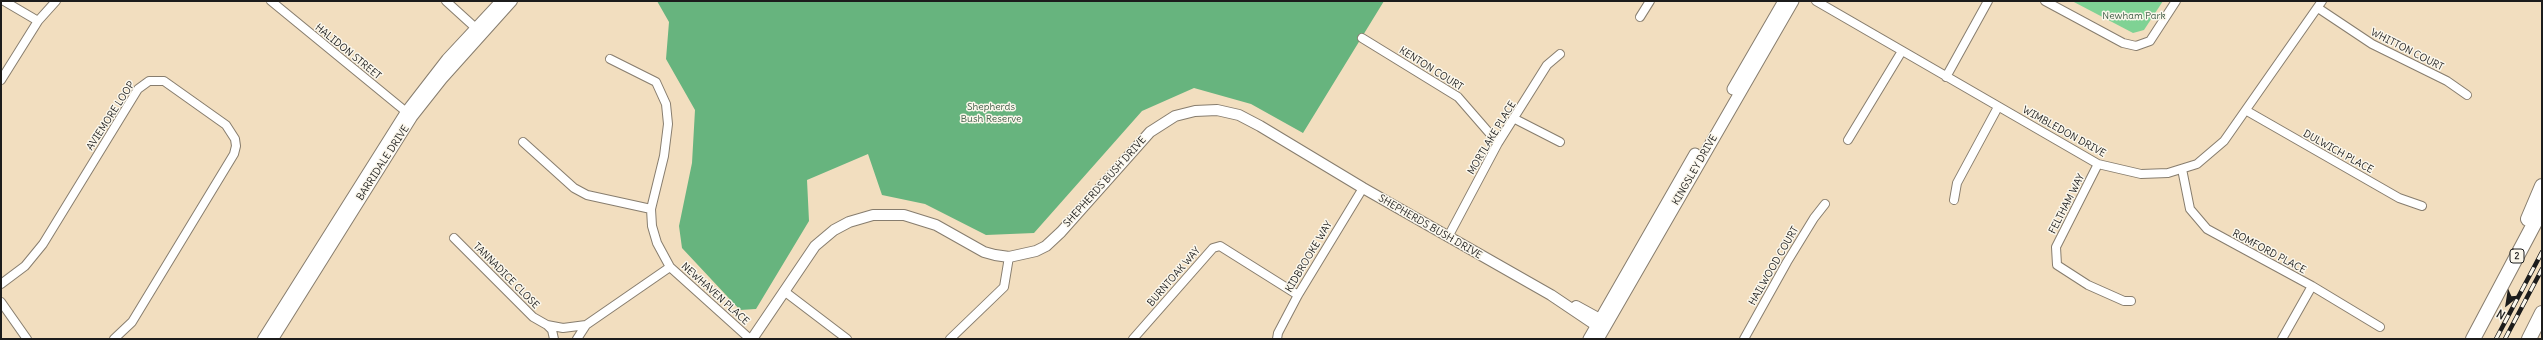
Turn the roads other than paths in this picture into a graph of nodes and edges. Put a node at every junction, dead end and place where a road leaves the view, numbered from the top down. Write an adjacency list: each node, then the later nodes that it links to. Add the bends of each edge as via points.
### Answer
1 (4, 1): 16 (street)
2 (56, 1): 16 (street)
3 (271, 1): 27 (street, HALIDON STREET)
4 (446, 1): 17 (street)
5 (501, 1): 17 (street, BARRIDALE DRIVE)
6 (512, 1): 17 (street, BARRIDALE DRIVE)
7 (1650, 1): 15 (street)
8 (1784, 1): 56 (main road, KINGSLEY DRIVE)
9 (1793, 1): 56 (main road, KINGSLEY DRIVE)
10 (1816, 1): 19 (street, WIMBLEDON DRIVE)
11 (1988, 1): 22 (street)
12 (2045, 1): 13 (street, via 2123,43 2136,46 2150,41)
13 (2176, 1)
14 (2320, 4): 24 (street, WHITTON COURT, via 2372,44 2447,81); 26 (street, WIMBLEDON DRIVE)
15 (1640, 17)
16 (38, 21): 23 (street)
17 (480, 32): 27 (street, BARRIDALE DRIVE, via 442,79)
18 (1362, 38): 32 (street, KENTON COURT, via 1458,97)
19 (1902, 52): 22 (street, WIMBLEDON DRIVE); 29 (street)
20 (1560, 54): 28 (street, MORTLAKE PLACE, via 1547,65)
21 (610, 59): 40 (street, NEWHAVEN PLACE, via 656,82 666,104 668,124 664,156)
22 (1946, 77): 25 (street, WIMBLEDON DRIVE)
23 (1, 80)
24 (2467, 95)
25 (1998, 107): 33 (street, WIMBLEDON DRIVE); 37 (street, via 1957,183)
26 (2247, 111): 34 (street, WIMBLEDON DRIVE, via 2224,140 2197,164); 39 (street, DULWICH PLACE, via 2399,198)
27 (409, 114): 60 (street, BARRIDALE DRIVE); 61 (street, BARRIDALE DRIVE)
28 (1515, 119): 31 (street); 32 (street, MORTLAKE PLACE)
29 (1848, 140)
30 (523, 142): 40 (street, via 574,188 587,195)
31 (1560, 142)
32 (1498, 143): 42 (street, MORTLAKE PLACE)
33 (2098, 164): 34 (street, WIMBLEDON DRIVE, via 2141,174 2168,173); 50 (street, FELTHAM WAY, via 2056,247 2057,265 2088,285 2124,301)
34 (2182, 169): 47 (street, ROMFORD PLACE, via 2190,209 2207,229)
35 (2542, 186): 52 (highway)
36 (1363, 188): 42 (street, SHEPHERDS BUSH DRIVE); 44 (street, SHEPHERDS BUSH DRIVE, via 1239,115 1217,110 1195,111 1175,116 1150,132 1046,246); 49 (street, KIDBROOKE WAY)
37 (1954, 200)
38 (1825, 204): 70 (street, HAILWOOD COURT, via 1786,262)
39 (2422, 206)
40 (651, 209): 45 (street, NEWHAVEN PLACE, via 656,243)
41 (2542, 209): 52 (highway, 2)
42 (1448, 237): 56 (street, SHEPHERDS BUSH DRIVE, via 1551,295)
43 (454, 238): 54 (street, TANNADICE CLOSE, via 533,317)
44 (1009, 257): 48 (street, SHEPHERDS BUSH DRIVE, via 984,252 921,219 904,215 873,215 849,222 834,230 806,257); 66 (street, via 1004,287)
45 (670, 267): 55 (street, TANNADICE CLOSE); 64 (street, NEWHAVEN PLACE)
46 (1, 284): 59 (street, AVIEMORE LOOP, via 24,266 43,244 138,89 149,81 164,81 226,125 235,139 236,146 234,154 132,322)
47 (2312, 286): 57 (street, ROMFORD PLACE); 71 (street)
48 (784, 291): 64 (street, SHEPHERDS BUSH DRIVE); 65 (street)
49 (1298, 295): 67 (street, BURNTOAK WAY, via 1220,246 1213,248); 68 (street, KIDBROOKE WAY, via 1278,332)
50 (2131, 301)
51 (1, 302): 58 (street)
52 (2492, 302): 72 (highway, 2)
53 (2542, 313): 73 (highway)
54 (547, 325): 55 (street, TANNADICE CLOSE, via 563,328); 62 (street, via 552,330)
55 (586, 325): 63 (street, TANNADICE CLOSE)
56 (1601, 327): 69 (main road, KINGSLEY DRIVE)
57 (2380, 327)
58 (27, 339)
59 (114, 339)
60 (263, 339)
61 (273, 339)
62 (554, 339)
63 (577, 339)
64 (751, 339)
65 (847, 339)
66 (950, 339)
67 (1133, 339)
68 (1277, 339)
69 (1589, 339)
70 (1744, 339)
71 (2282, 339)
72 (2473, 339)
73 (2529, 339)

